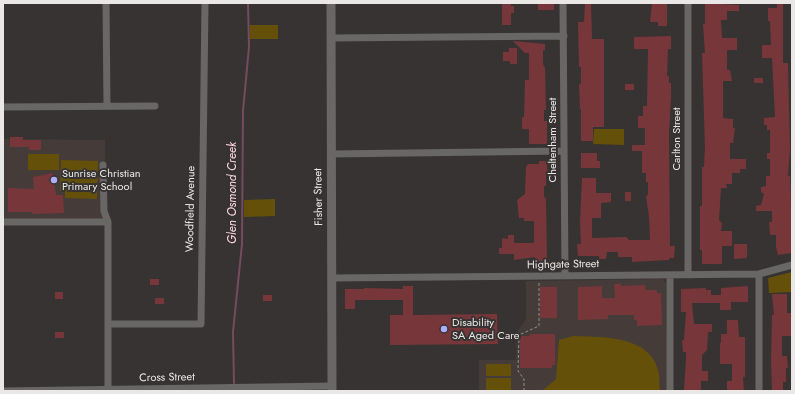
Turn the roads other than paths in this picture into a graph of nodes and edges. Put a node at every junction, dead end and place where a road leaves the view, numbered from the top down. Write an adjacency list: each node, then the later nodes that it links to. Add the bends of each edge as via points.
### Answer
1 (106, 3): 8 (street)
2 (205, 3): 22 (street, Woodfield Avenue, via 201,324)
3 (331, 3): 7 (street, Fisher Street)
4 (563, 3): 6 (street, Cheltenham Street)
5 (688, 3): 19 (street, Carlton Street)
6 (564, 36): 7 (street); 11 (street, Cheltenham Street)
7 (331, 38): 12 (street, Fisher Street)
8 (107, 106): 9 (street); 10 (street)
9 (155, 106)
10 (3, 107)
11 (564, 151): 12 (street); 20 (street, Cheltenham Street)
12 (331, 154): 21 (street, Fisher Street)
13 (103, 165): 15 (street, via 104,211)
14 (3, 222): 15 (street)
15 (108, 222): 22 (street)
16 (792, 265): 17 (street, Highgate Street)
17 (759, 274): 19 (street, Highgate Street); 27 (street)
18 (670, 275): 19 (street, Highgate Street); 20 (street, Highgate Street); 26 (street)
19 (688, 275)
20 (565, 276): 21 (street, Highgate Street)
21 (332, 278): 23 (street, Fisher Street)
22 (109, 324): 25 (street)
23 (332, 389): 25 (street, Cross Street)
24 (3, 390): 25 (street, Cross Street)
25 (108, 390)
26 (670, 391)
27 (759, 391)

